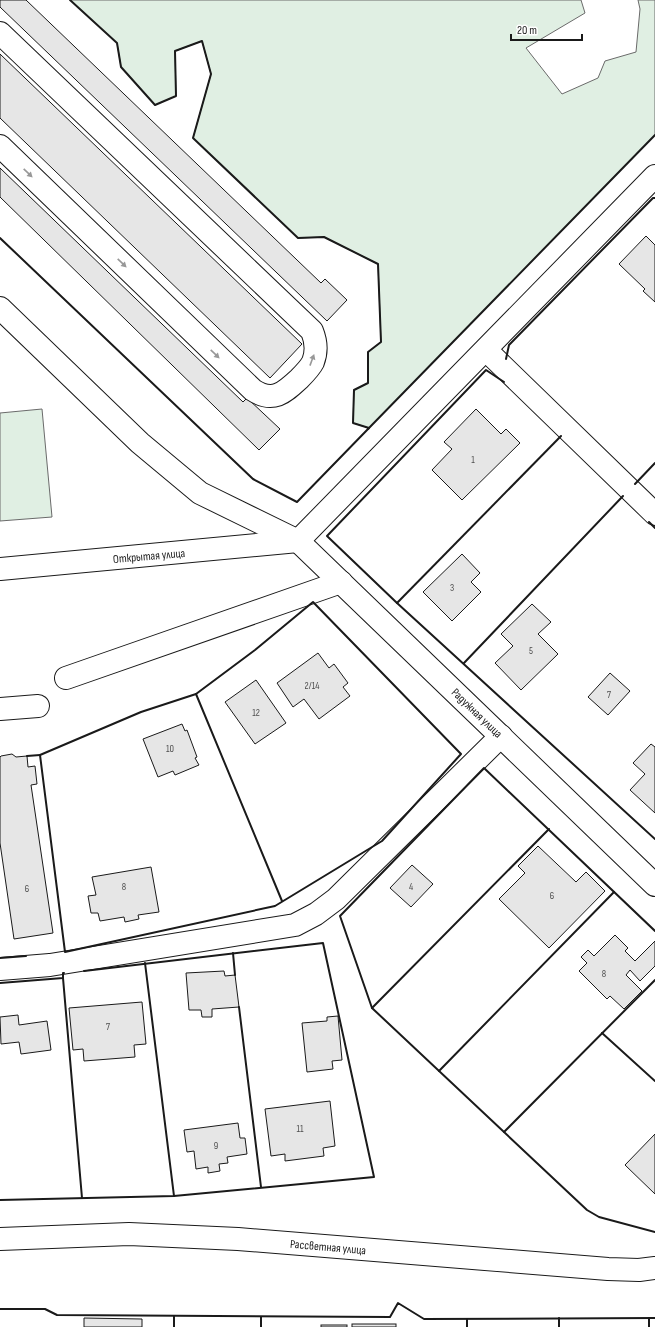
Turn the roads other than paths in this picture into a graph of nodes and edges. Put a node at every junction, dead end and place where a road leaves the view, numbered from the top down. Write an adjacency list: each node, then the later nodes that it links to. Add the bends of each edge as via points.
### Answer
1 (0, 33): 2 (street, one-way to 1, via 253,390 262,396 281,394 307,371 315,352 316,341 312,331)
2 (0, 146)
3 (655, 176): 5 (street)
4 (0, 308): 7 (street, Радужная улица, via 140,443 200,493)
5 (486, 350): 6 (street); 7 (street)
6 (655, 514)
7 (298, 541): 8 (street, Открытая улица); 9 (street, Радужная улица)
8 (0, 570)
9 (341, 582): 10 (street); 13 (street, Радужная улица)
10 (66, 678)
11 (38, 706): 12 (street)
12 (0, 709)
13 (501, 736): 14 (street, Радужная улица); 15 (street, via 336,899 295,925 50,966)
14 (655, 885)
15 (0, 969)
16 (0, 1239): 17 (street, Рассветная улица, via 129,1234 238,1239 608,1270)
17 (655, 1268)

